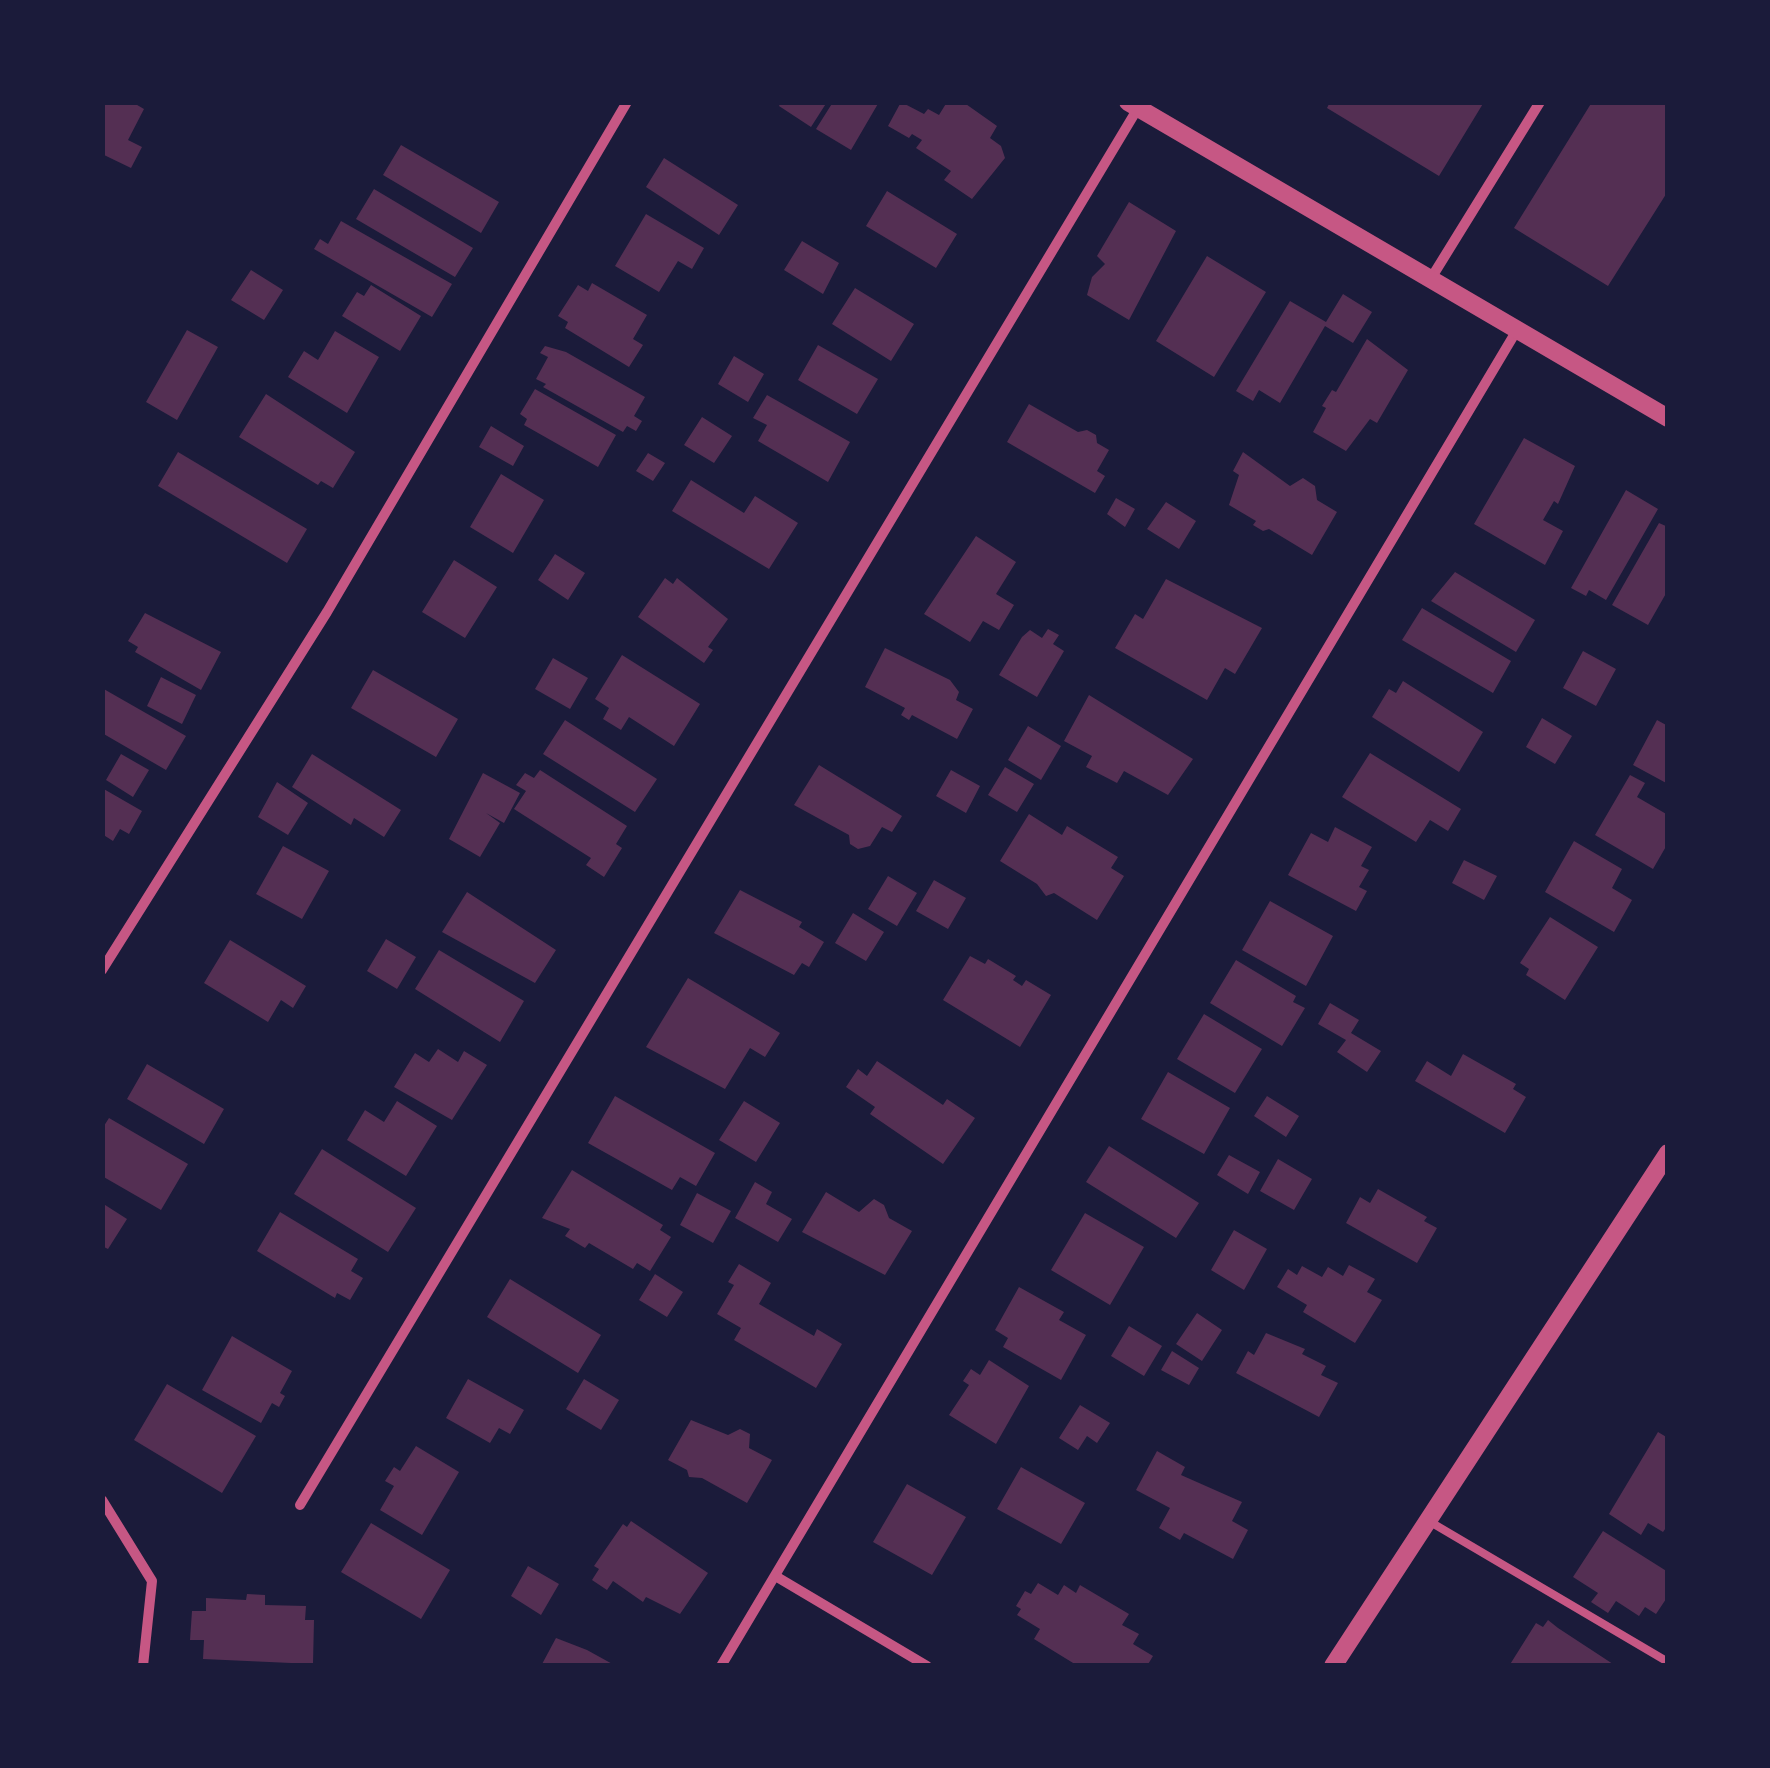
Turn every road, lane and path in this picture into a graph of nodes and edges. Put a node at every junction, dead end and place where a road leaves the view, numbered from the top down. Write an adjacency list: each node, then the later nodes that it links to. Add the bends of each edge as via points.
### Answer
1 (627, 102): 7 (street, via 327,612)
2 (1540, 102): 4 (street)
3 (1133, 106): 4 (street); 10 (street)
4 (1430, 280): 5 (street)
5 (1517, 330): 6 (street); 12 (street)
6 (1668, 418)
7 (102, 970)
8 (1668, 1153): 11 (street)
9 (102, 1500): 14 (street, via 152,1581)
10 (300, 1505)
11 (1427, 1520): 13 (lane); 17 (street)
12 (777, 1577): 15 (street); 16 (street)
13 (1668, 1662)
14 (142, 1666)
15 (721, 1666)
16 (927, 1666)
17 (1333, 1666)

